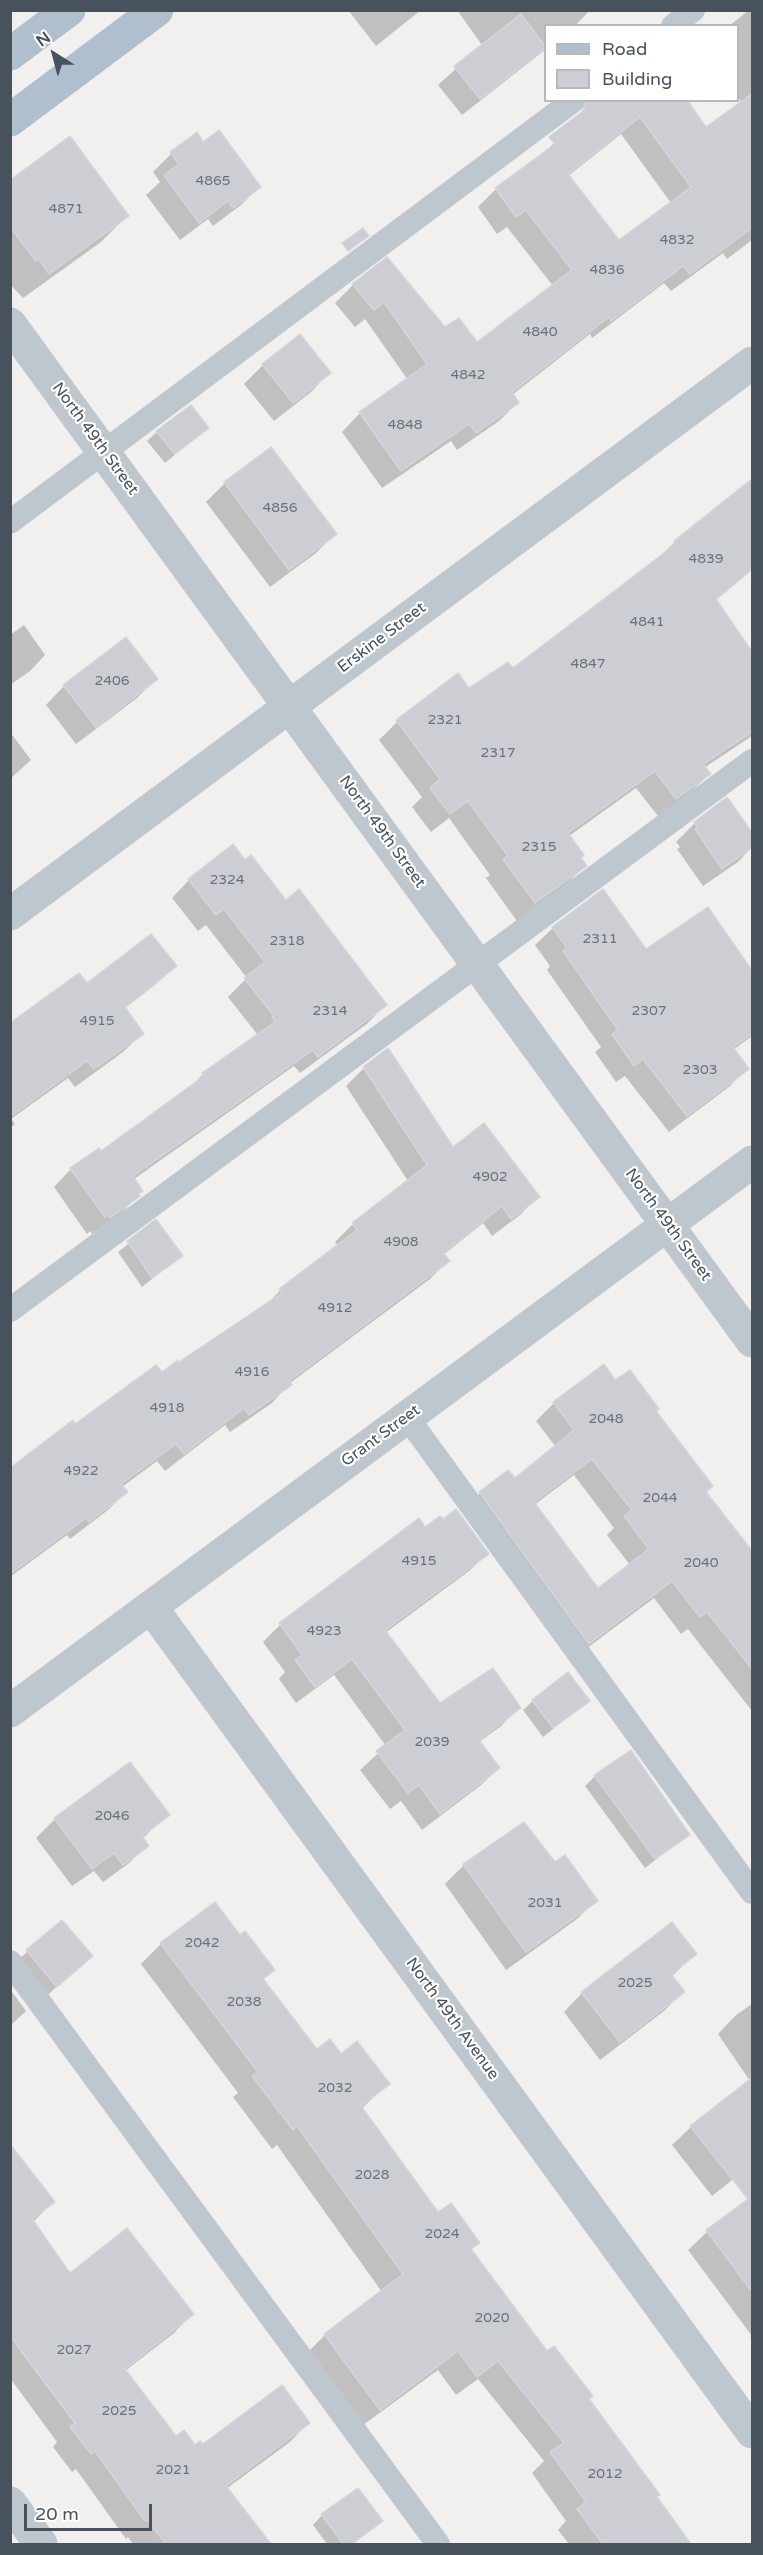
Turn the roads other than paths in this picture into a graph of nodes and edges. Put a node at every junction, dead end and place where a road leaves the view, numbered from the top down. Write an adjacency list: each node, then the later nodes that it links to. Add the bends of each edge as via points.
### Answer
1 (69, 10): 5 (main road)
2 (157, 10): 7 (main road)
3 (693, 10): 4 (lane)
4 (676, 24)
5 (10, 54)
6 (571, 102): 10 (lane)
7 (10, 120)
8 (10, 324): 10 (street, North 49th Street)
9 (753, 363): 12 (street, Erskine Street)
10 (105, 453): 11 (lane); 12 (street, North 49th Street)
11 (10, 522)
12 (290, 706): 14 (street, Erskine Street); 15 (street, North 49th Street)
13 (753, 761): 15 (lane)
14 (10, 914)
15 (478, 964): 17 (street, North 49th Street); 18 (lane)
16 (753, 1162): 17 (street, Grant Street)
17 (668, 1225): 19 (street, North 49th Street); 20 (street, Grant Street)
18 (10, 1310)
19 (753, 1341)
20 (407, 1417): 21 (street, Grant Street); 23 (lane)
21 (151, 1606): 22 (street, Grant Street); 25 (street, North 49th Avenue)
22 (10, 1711)
23 (753, 1892)
24 (10, 1962): 28 (lane)
25 (753, 2432)
26 (10, 2503): 27 (street)
27 (41, 2544)
28 (438, 2544)

